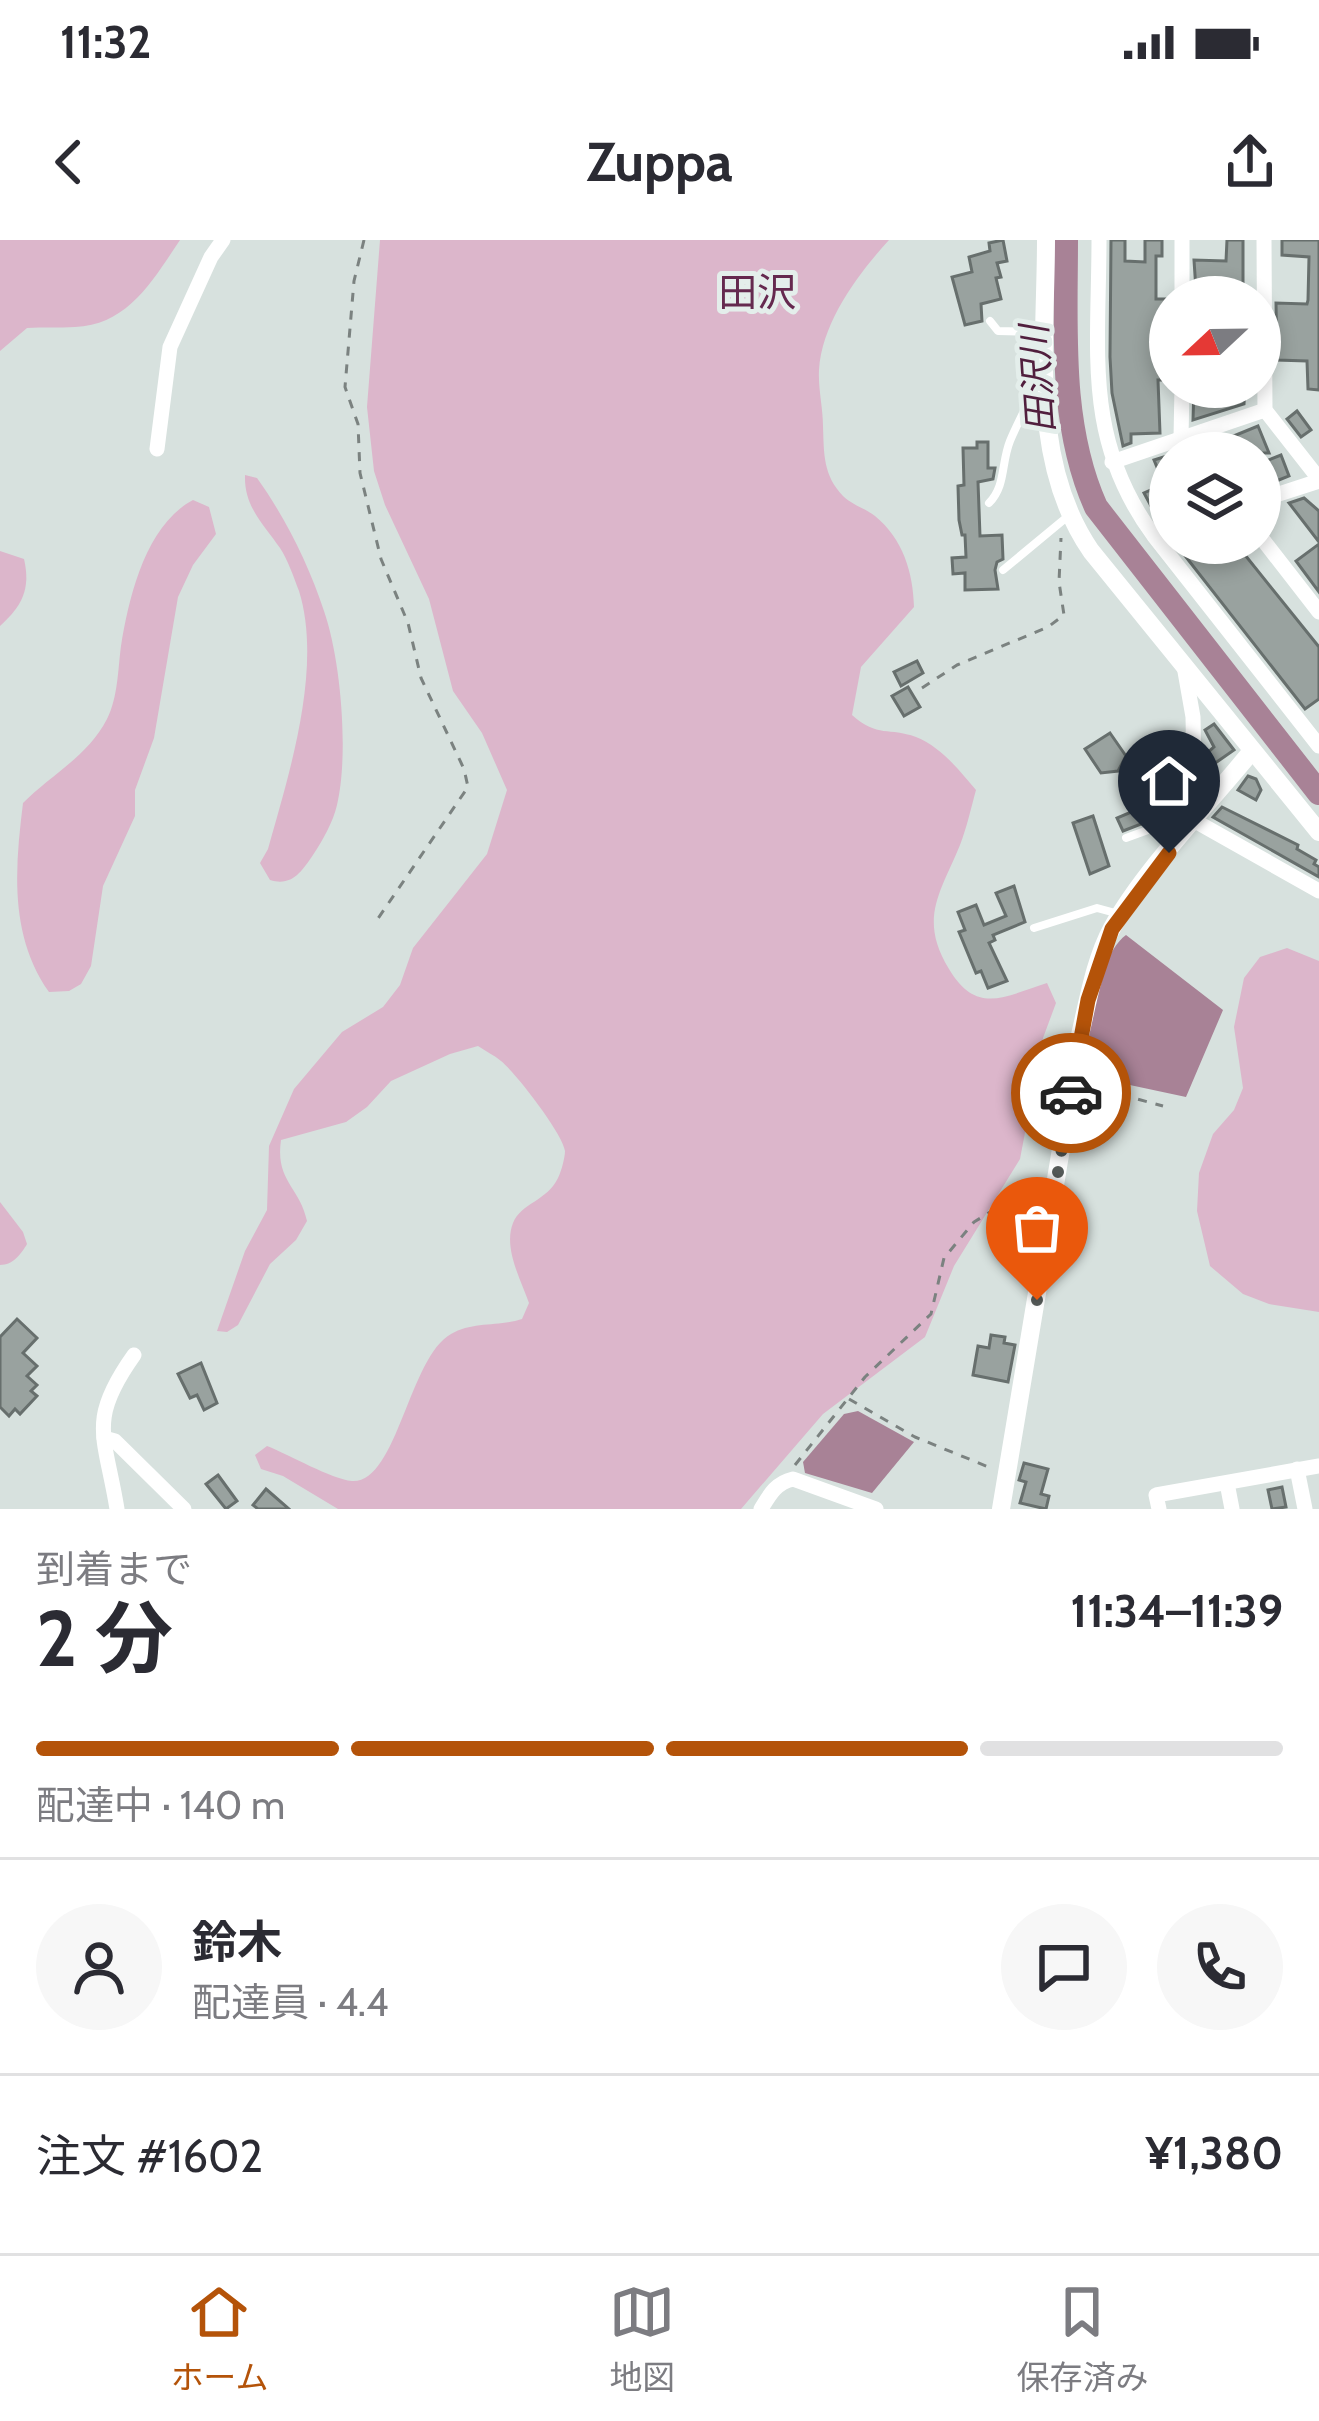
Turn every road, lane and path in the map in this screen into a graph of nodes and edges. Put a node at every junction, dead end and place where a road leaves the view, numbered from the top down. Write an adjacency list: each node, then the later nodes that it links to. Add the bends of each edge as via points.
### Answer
1 (223, 240): 13 (street, via 170,347)
2 (364, 240): 37 (path, via 345,387 358,424 360,473 421,677 468,787)
3 (1046, 240): 9 (street)
4 (1099, 240): 15 (street, via 1099,388)
5 (1183, 240): 7 (street)
6 (1264, 240): 11 (street)
7 (1182, 276)
8 (990, 321): 9 (lane, via 998,331)
9 (1046, 332): 10 (street)
10 (1046, 365): 18 (lane, via 1034,369 1031,400 1008,446 1000,490); 19 (street, via 1048,438)
11 (1265, 410): 12 (street); 16 (street)
12 (1199, 432)
13 (157, 449)
14 (1149, 449): 15 (street)
15 (1112, 462): 20 (street, via 1128,500)
16 (1319, 480): 17 (street)
17 (1281, 493)
18 (988, 503)
19 (1070, 519): 23 (lane); 25 (street); 26 (path, via 1060,541 1064,615)
20 (1149, 520)
21 (1281, 563): 24 (street)
22 (1184, 564): 28 (street)
23 (1003, 570)
24 (1319, 612)
25 (1184, 666): 30 (street); 32 (street, via 1193,717)
26 (922, 688)
27 (1319, 714): 28 (street)
28 (1302, 727): 29 (street)
29 (1319, 746)
30 (1251, 752): 32 (street); 33 (street)
31 (1154, 769): 32 (lane)
32 (1188, 822): 34 (lane); 35 (street); 36 (street)
33 (1319, 832)
34 (1126, 838)
35 (1319, 890)
36 (1122, 914): 38 (lane, via 1097,908); 39 (street, via 1088,1000)
37 (377, 920)
38 (1034, 928)
39 (1072, 1082): 40 (path); 47 (street)
40 (1163, 1106)
41 (1000, 1205): 43 (path, via 944,1258 931,1314)
42 (134, 1355): 44 (street, via 101,1411)
43 (847, 1398): 47 (path, via 915,1437); 48 (path)
44 (104, 1438): 50 (street); 51 (street)
45 (1319, 1466): 46 (street)
46 (1297, 1469): 49 (street); 57 (street)
47 (1009, 1475): 54 (street)
48 (787, 1481): 52 (street); 53 (street)
49 (1227, 1484): 55 (street, via 1156,1496); 56 (street)
50 (117, 1509)
51 (184, 1509)
52 (761, 1509)
53 (876, 1509)
54 (1001, 1509)
55 (1159, 1509)
56 (1232, 1509)
57 (1305, 1509)

